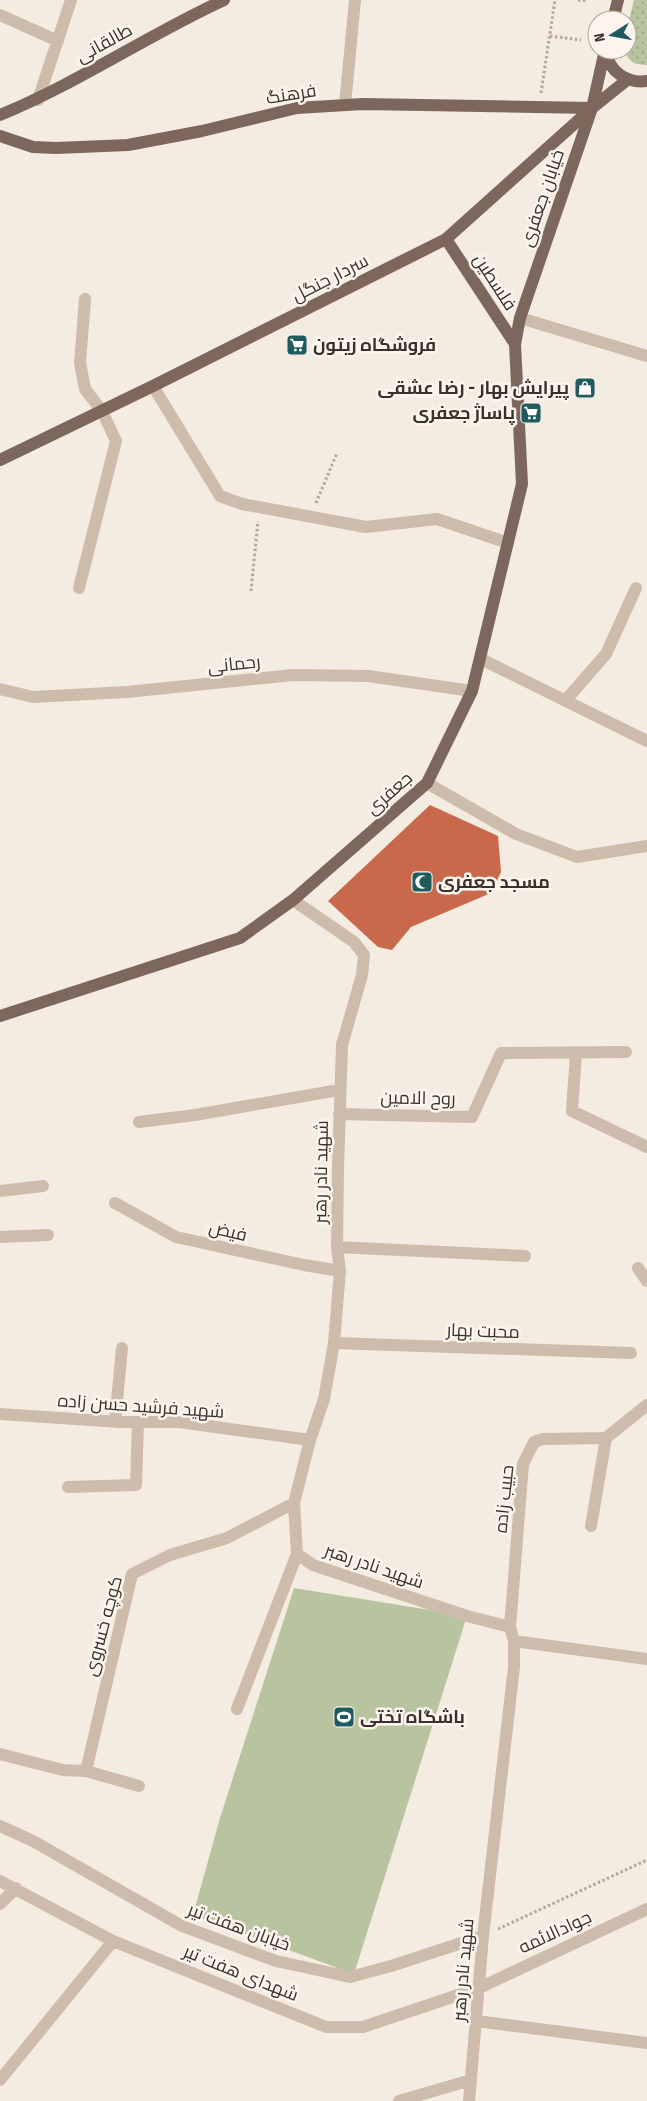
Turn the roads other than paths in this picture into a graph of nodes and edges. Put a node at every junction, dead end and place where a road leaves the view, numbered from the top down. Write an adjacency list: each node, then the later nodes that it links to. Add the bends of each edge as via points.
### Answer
1 (72, 0): 5 (street)
2 (224, 0): 9 (main road, طالقانی)
3 (355, 0): 10 (street)
4 (0, 15): 5 (street)
5 (58, 40): 9 (street)
6 (603, 60): 11 (main road)
7 (608, 60): 8 (main road, via 613,69)
8 (639, 82): 11 (main road)
9 (38, 100): 12 (main road, طالقانی)
10 (345, 105): 11 (main road, فرهنگ); 13 (main road, فرهنگ, via 297,108 128,145 34,147)
11 (592, 108): 14 (main road, سردار جنگل); 16 (main road, خیابان جعفری)
12 (0, 116)
13 (0, 136)
14 (446, 239): 17 (main road, فلسطین); 19 (main road, سردار جنگل)
15 (85, 299): 20 (street, via 80,363 85,389)
16 (520, 318): 17 (main road, خیابان جعفری); 18 (street)
17 (515, 344): 22 (main road, جعفری, via 522,484)
18 (647, 356)
19 (153, 386): 20 (main road, سردار جنگل); 22 (street, via 220,496 260,508 366,527 437,519)
20 (102, 411): 21 (main road, سردار جنگل); 23 (street, via 116,441)
21 (0, 460)
22 (508, 543): 25 (main road, جعفری)
23 (79, 588)
24 (636, 588): 28 (street, via 606,654)
25 (481, 659): 27 (main road, جعفری); 28 (street)
26 (0, 689): 27 (street, رحمانی, via 33,697 127,692 293,675 368,676)
27 (472, 691): 30 (main road, جعفری)
28 (565, 701): 29 (street)
29 (647, 741)
30 (427, 783): 31 (street, via 516,834 577,857); 32 (main road, جعفری)
31 (647, 846)
32 (294, 900): 33 (main road, جعفری, via 240,938); 36 (street, شهید نادر رهبر, via 354,942 364,955 362,975 342,1045)
33 (0, 1016)
34 (626, 1052): 35 (street, روح الامین)
35 (576, 1054): 37 (street, روح الامین, via 501,1053 472,1116); 39 (street, via 572,1111)
36 (340, 1090): 37 (street, شهید نادر رهبر); 38 (street)
37 (339, 1114): 45 (street, شهید نادر رهبر)
38 (139, 1122)
39 (647, 1147)
40 (43, 1186): 41 (street)
41 (0, 1191)
42 (115, 1204): 48 (street, فیض, via 176,1237)
43 (48, 1236): 44 (street)
44 (0, 1237)
45 (337, 1247): 46 (street); 48 (street, شهید نادر رهبر)
46 (525, 1256)
47 (638, 1268): 49 (street)
48 (340, 1271): 50 (street, شهید نادر رهبر)
49 (647, 1281)
50 (334, 1343): 52 (street, محبت بهار); 58 (street, شهید نادر رهبر, via 324,1399)
51 (122, 1348): 55 (street)
52 (631, 1353)
53 (647, 1406): 57 (street)
54 (0, 1414): 55 (street, شهید فرشید حسن زاده)
55 (115, 1422): 56 (street, شهید فرشید حسن زاده)
56 (138, 1422): 58 (street, شهید فرشید حسن زاده, via 179,1422); 59 (street, via 136,1486)
57 (606, 1438): 61 (street); 63 (street, حبیب زاده, via 534,1442 523,1464)
58 (310, 1440): 60 (street, شهید نادر رهبر)
59 (68, 1488)
60 (294, 1502): 62 (street, شهید نادر رهبر); 68 (street, کوچه خسروی, via 227,1538 170,1556 132,1574)
61 (591, 1526)
62 (297, 1554): 63 (street, شهید نادر رهبر, via 313,1565); 66 (street)
63 (510, 1627): 64 (street, شهید نادر رهبر)
64 (514, 1641): 65 (street); 75 (street, شهید نادر رهبر, via 514,1667)
65 (647, 1659)
66 (237, 1709)
67 (0, 1754): 68 (street, via 63,1770)
68 (86, 1771): 69 (street)
69 (139, 1786)
70 (0, 1826): 75 (street, خیابان هفت تیر, via 33,1841 182,1926 276,1961 350,1977)
71 (0, 1881): 72 (street, شهدای هفت تیر)
72 (16, 1888): 73 (street); 76 (street, شهدای هفت تیر)
73 (0, 1904)
74 (647, 1909): 77 (street, جوادالائمه)
75 (484, 1936): 77 (street, شهید نادر رهبر)
76 (113, 1941): 77 (street, شهدای هفت تیر, via 326,2026 363,2027); 80 (street)
77 (479, 1988): 78 (street, شهید نادر رهبر)
78 (476, 2021): 79 (street); 81 (street, شهید نادر رهبر)
79 (647, 2043)
80 (0, 2080)
81 (471, 2080): 82 (street); 83 (street, شهید نادر رهبر)
82 (399, 2101)
83 (469, 2101)

